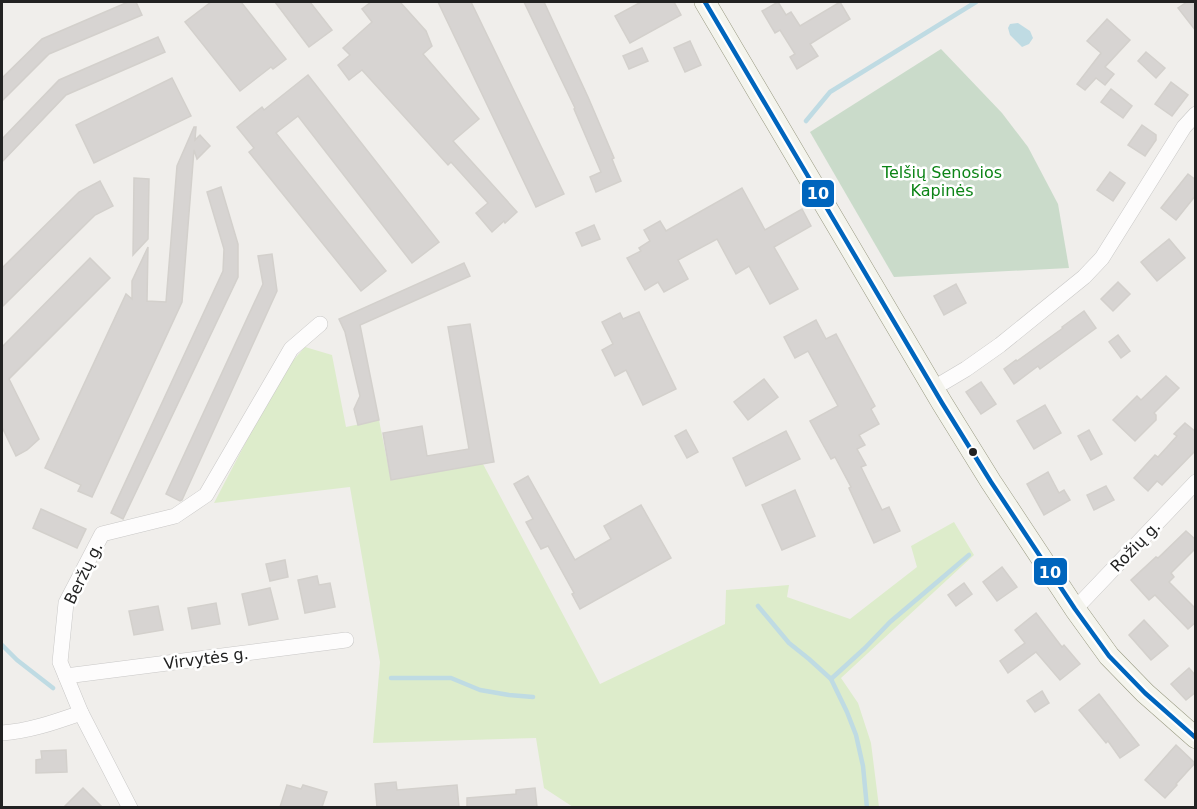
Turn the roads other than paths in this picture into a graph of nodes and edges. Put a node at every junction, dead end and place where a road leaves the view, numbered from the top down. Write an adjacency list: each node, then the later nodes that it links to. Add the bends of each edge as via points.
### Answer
1 (705, 2): 4 (main road)
2 (1196, 114): 4 (street, via 1102,258 1084,277 1000,345)
3 (320, 324): 8 (street, Beržų g., via 291,349 206,495 176,516 102,534 66,603 60,662)
4 (934, 388): 6 (main road)
5 (1196, 482): 6 (street, Rožių g.)
6 (1075, 609): 11 (main road, via 1109,656)
7 (346, 640): 8 (street, Virvytės g.)
8 (66, 676): 9 (street, Beržų g.)
9 (81, 713): 10 (street, via 18,732); 12 (street, Beržų g.)
10 (2, 732)
11 (1196, 738)
12 (130, 807)

